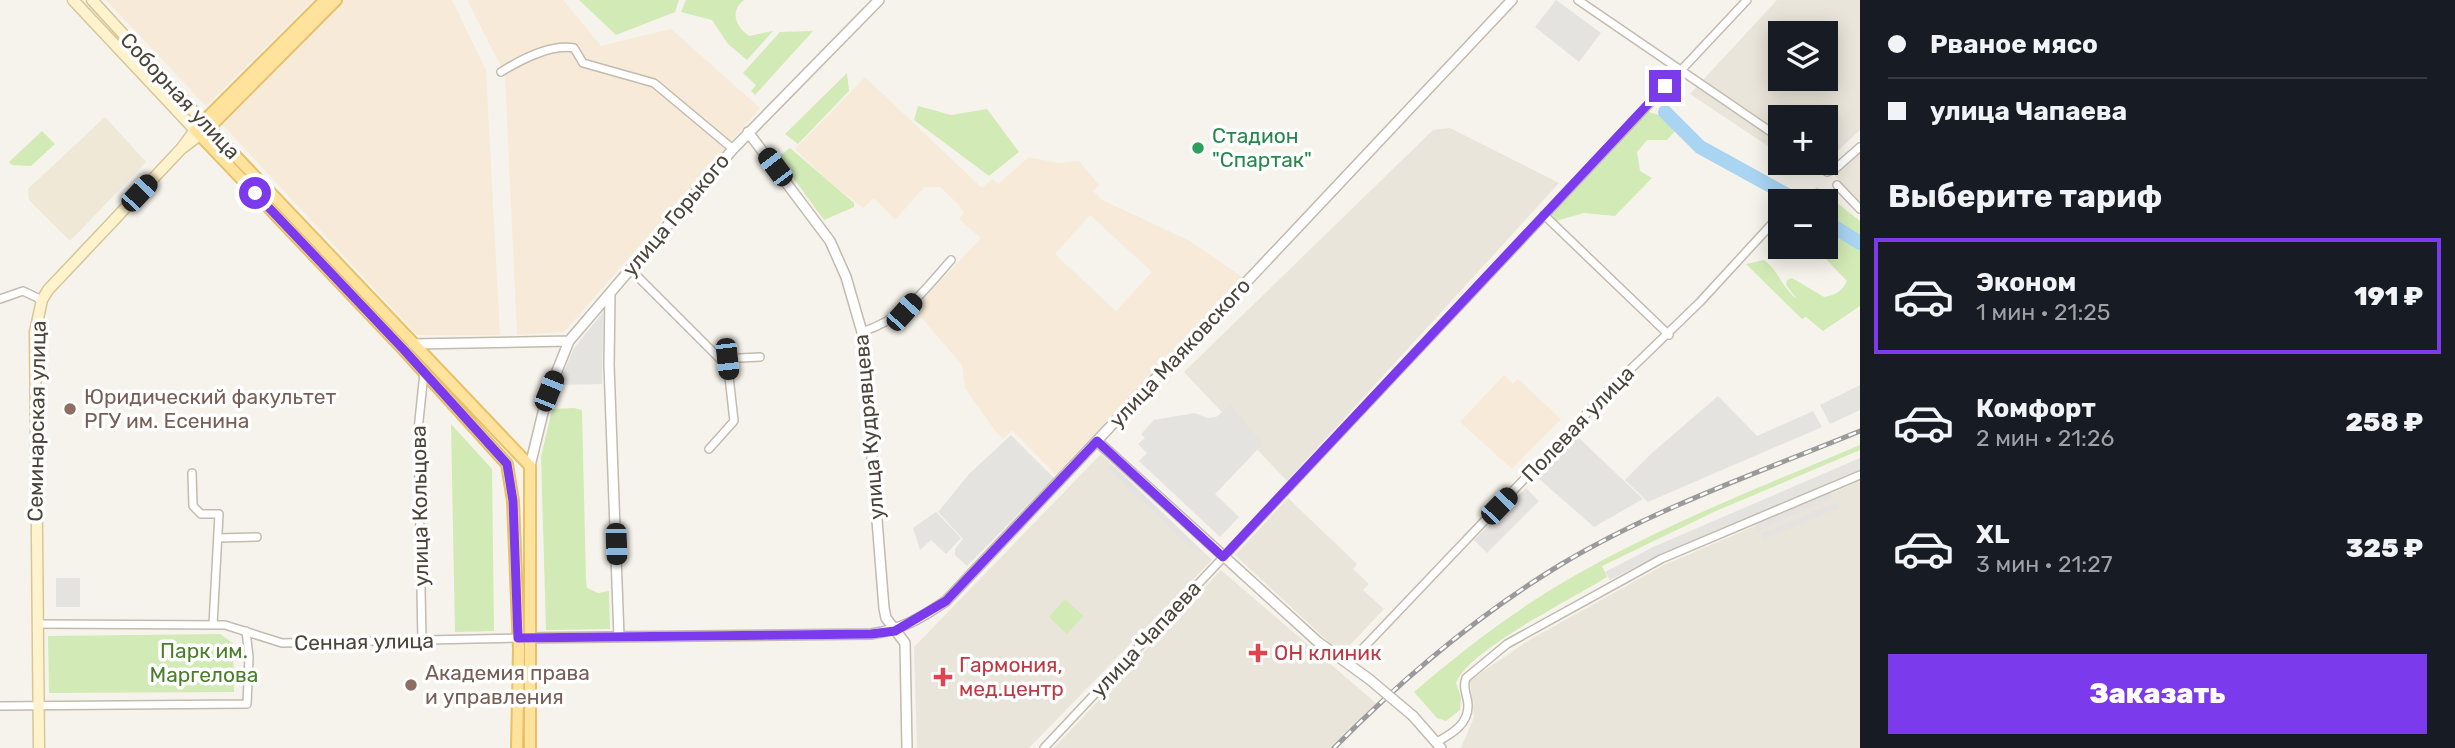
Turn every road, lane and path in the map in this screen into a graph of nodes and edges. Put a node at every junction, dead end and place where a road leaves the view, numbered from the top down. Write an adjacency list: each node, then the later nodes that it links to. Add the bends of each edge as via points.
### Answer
1 (73, 0): 11 (main road, Соборная улица)
2 (92, 0): 11 (main road, Соборная улица)
3 (325, 0): 11 (main road)
4 (336, 0): 11 (main road)
5 (879, 0): 13 (street, улица Горького)
6 (1512, 0): 33 (street, улица Маяковского)
7 (1578, 0): 10 (street)
8 (1748, 0): 10 (street, улица Чапаева)
9 (501, 72): 15 (street, via 564,46 574,48 583,63 654,83)
10 (1679, 72): 12 (street); 19 (street, улица Чапаева)
11 (202, 129): 25 (main road, Семинарская улица); 29 (main road, Соборная улица); 32 (main road, Соборная улица)
12 (1768, 130)
13 (748, 132): 15 (street, улица Горького); 26 (street, улица Кудрявцева, via 830,241)
14 (1860, 147): 16 (street)
15 (733, 149): 22 (street, улица Горького)
16 (1838, 166)
17 (1837, 185): 18 (street)
18 (1860, 209)
19 (1544, 215): 27 (street); 40 (street, улица Чапаева)
20 (1768, 228): 27 (street, Полевая улица)
21 (951, 260): 26 (street, via 904,312 887,324)
22 (630, 269): 23 (street, улица Горького); 31 (street, via 720,359)
23 (610, 293): 28 (street, улица Горького); 45 (street)
24 (0, 299): 25 (street, via 23,291)
25 (42, 300): 41 (main road, Семинарская улица, via 35,332)
26 (862, 332): 44 (street, улица Кудрявцева, via 884,608)
27 (1669, 335): 49 (street, Полевая улица, via 1609,390)
28 (569, 341): 29 (street); 35 (street, улица Горького, via 547,396)
29 (413, 344): 35 (main road, Соборная улица)
30 (760, 357): 31 (street)
31 (727, 359): 34 (street, via 734,421)
32 (424, 372): 46 (main road, Соборная улица, via 507,464 513,501); 48 (street, улица Кольцова, via 418,430)
33 (1097, 441): 40 (street); 44 (street, улица Маяковского, via 946,601)
34 (709, 449)
35 (530, 466): 47 (main road)
36 (192, 473): 39 (street, via 193,506 201,514 219,514)
37 (1860, 475): 52 (street, via 1661,559 1507,643 1466,678 1465,719)
38 (257, 537): 39 (street)
39 (218, 538): 42 (street)
40 (1223, 557): 49 (street); 57 (street, улица Чапаева)
41 (37, 624): 42 (street, Сенная улица); 50 (main road, Семинарская улица)
42 (213, 625): 43 (street, Сенная улица)
43 (246, 631): 48 (street, Сенная улица, via 282,643); 50 (street, via 247,704)
44 (895, 631): 45 (street, улица Маяковского, via 770,638); 56 (street, улица Кудрявцева, via 905,643)
45 (620, 637): 47 (street, улица Маяковского)
46 (518, 638): 47 (street, улица Маяковского); 48 (street, Сенная улица); 54 (main road)
47 (530, 638): 55 (main road)
48 (422, 641)
49 (1348, 664): 52 (street, bridge, via 1413,716)
50 (38, 705): 51 (street); 53 (main road, Семинарская улица)
51 (0, 706)
52 (1439, 745)
53 (39, 748)
54 (517, 748)
55 (530, 748)
56 (907, 748)
57 (1044, 748)

